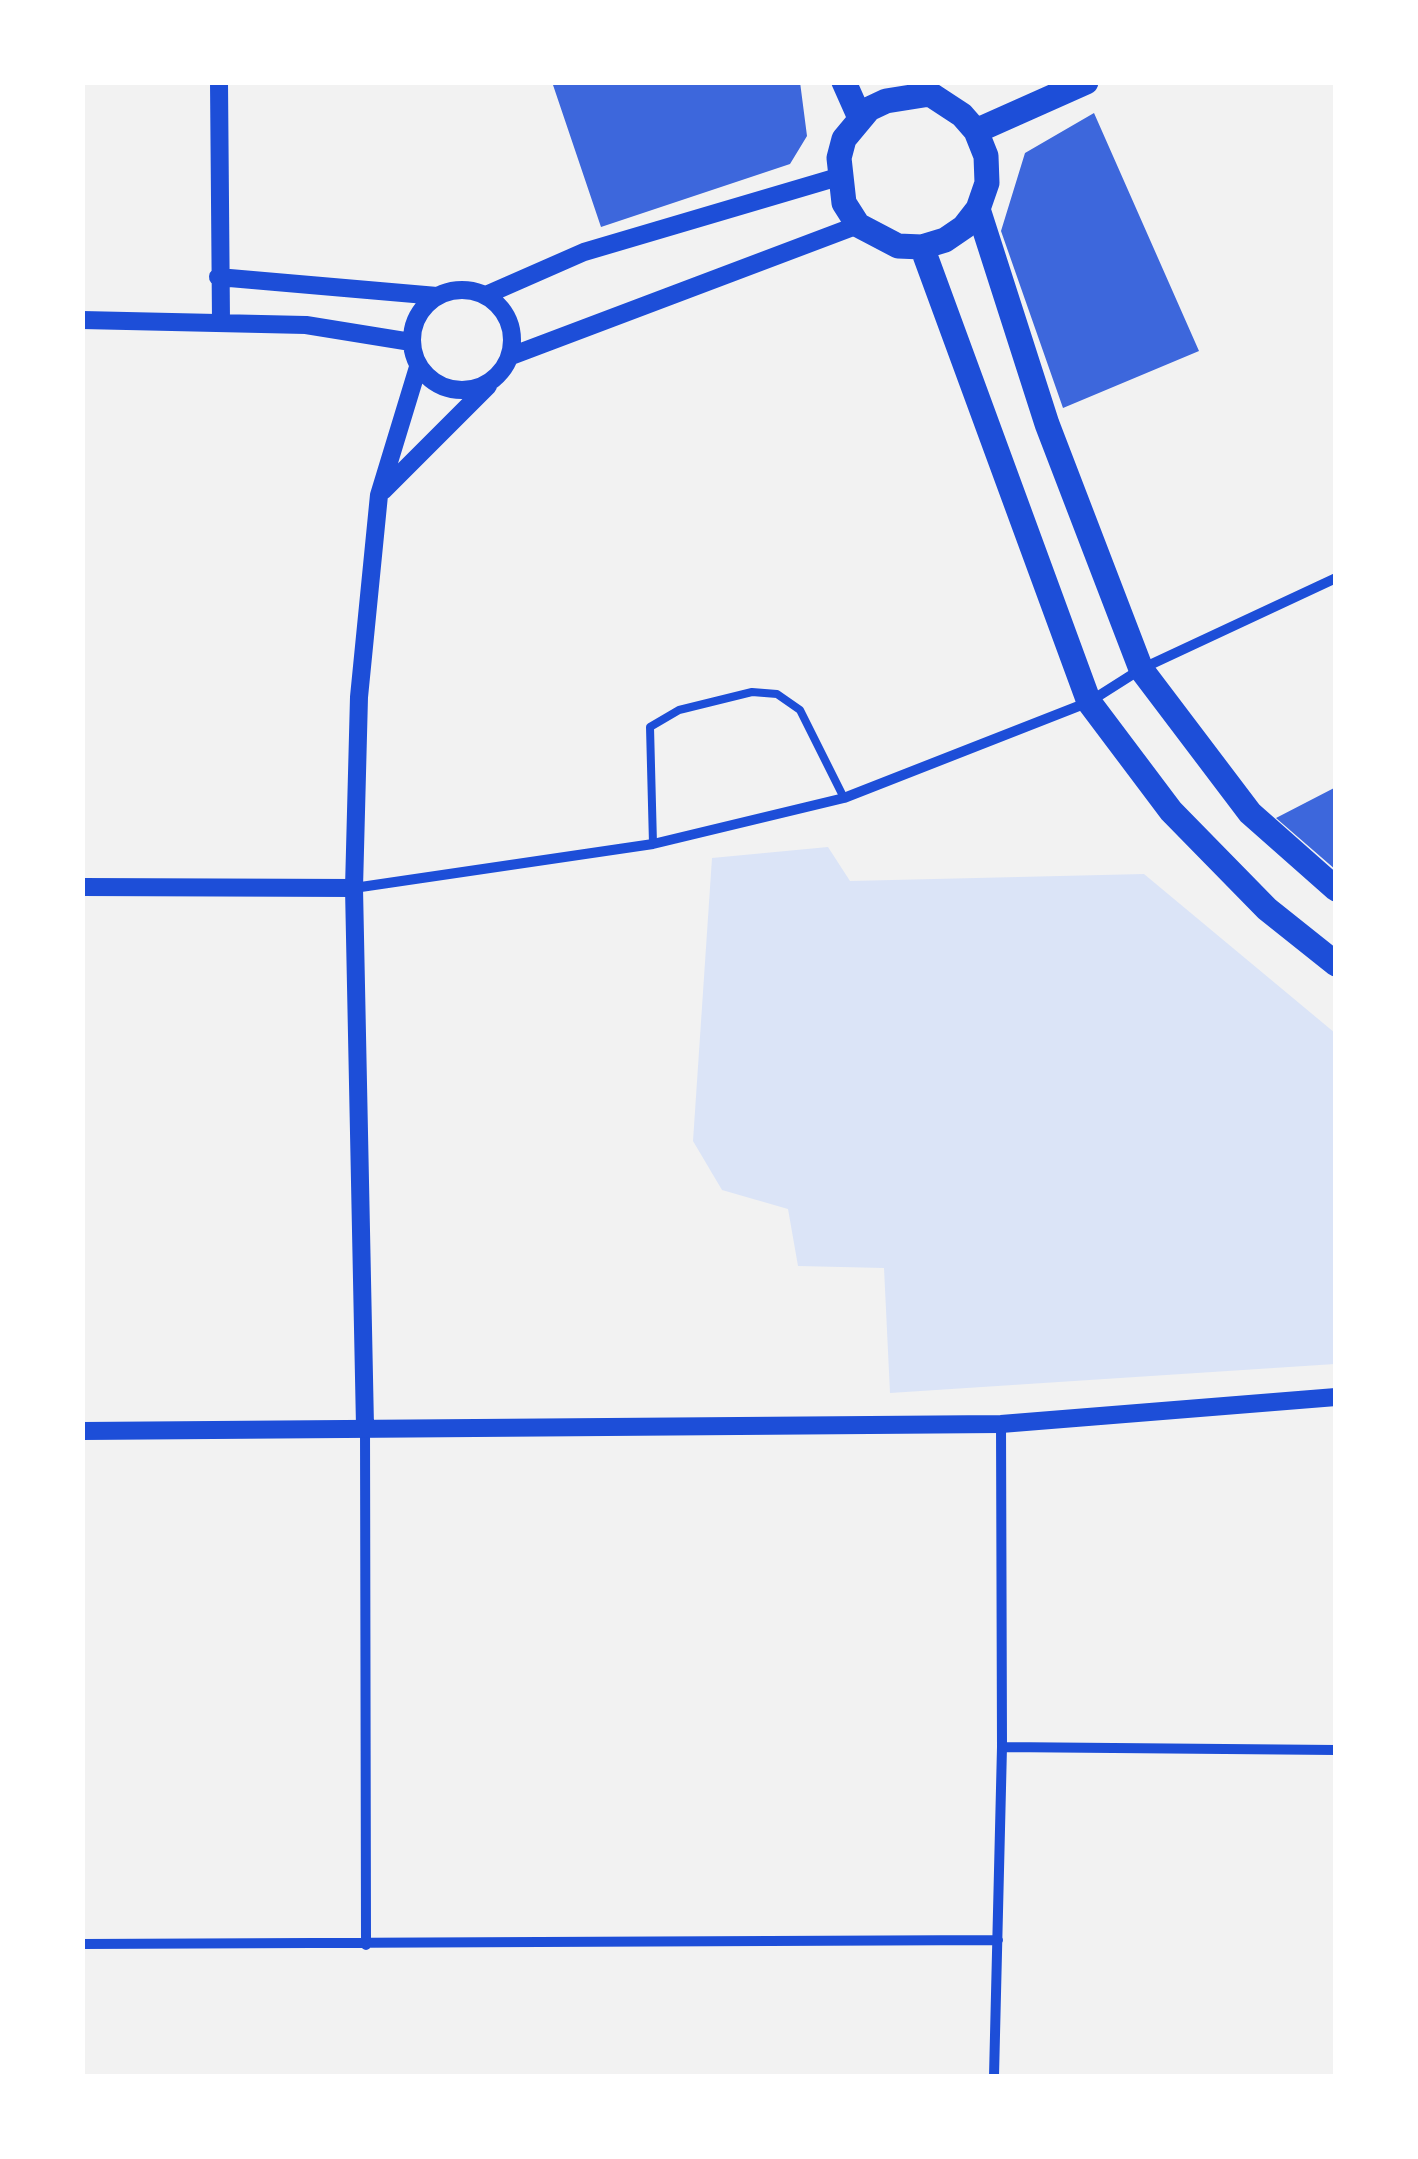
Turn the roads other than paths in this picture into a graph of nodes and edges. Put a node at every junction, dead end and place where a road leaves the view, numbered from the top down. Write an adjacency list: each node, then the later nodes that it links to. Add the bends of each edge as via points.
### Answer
1 (219, 82): 11 (street)
2 (844, 82): 5 (main road)
3 (1086, 82): 6 (main road)
4 (927, 88): 5 (main road); 6 (main road)
5 (860, 118): 7 (main road, via 844,139)
6 (976, 131): 8 (main road, via 987,184)
7 (838, 177): 9 (main road); 12 (street, via 584,252)
8 (978, 209): 10 (main road, via 944,240); 22 (main road, via 1048,424)
9 (858, 225): 10 (main road, via 898,246); 17 (street)
10 (922, 247): 23 (main road)
11 (218, 277): 13 (street); 15 (street)
12 (486, 295): 13 (street, via 452,290); 17 (street, via 504,310 513,332)
13 (436, 296): 16 (street, via 417,316)
14 (82, 320): 15 (street)
15 (221, 321): 16 (street, via 306,325)
16 (411, 342): 18 (street)
17 (511, 356): 19 (street)
18 (418, 367): 19 (street, via 438,386 466,392); 20 (street)
19 (492, 382): 20 (street)
20 (379, 495): 27 (street, via 358,697)
21 (1336, 578): 22 (street)
22 (1142, 669): 23 (street); 28 (main road, via 1250,812)
23 (1089, 702): 24 (street); 29 (main road, via 1171,810 1267,909)
24 (844, 798): 25 (street); 25 (lane, via 800,710 777,694 752,692 678,710 650,727)
25 (654, 844): 27 (street)
26 (82, 887): 27 (street)
27 (354, 888): 32 (street)
28 (1336, 890)
29 (1336, 964)
30 (1336, 1396): 31 (street)
31 (1001, 1424): 32 (street); 34 (street)
32 (365, 1426): 33 (street); 38 (street)
33 (82, 1431)
34 (1002, 1747): 35 (street); 36 (street)
35 (1336, 1750)
36 (998, 1940): 38 (street); 39 (street)
37 (82, 1944): 38 (street)
38 (366, 1945)
39 (994, 2076)

